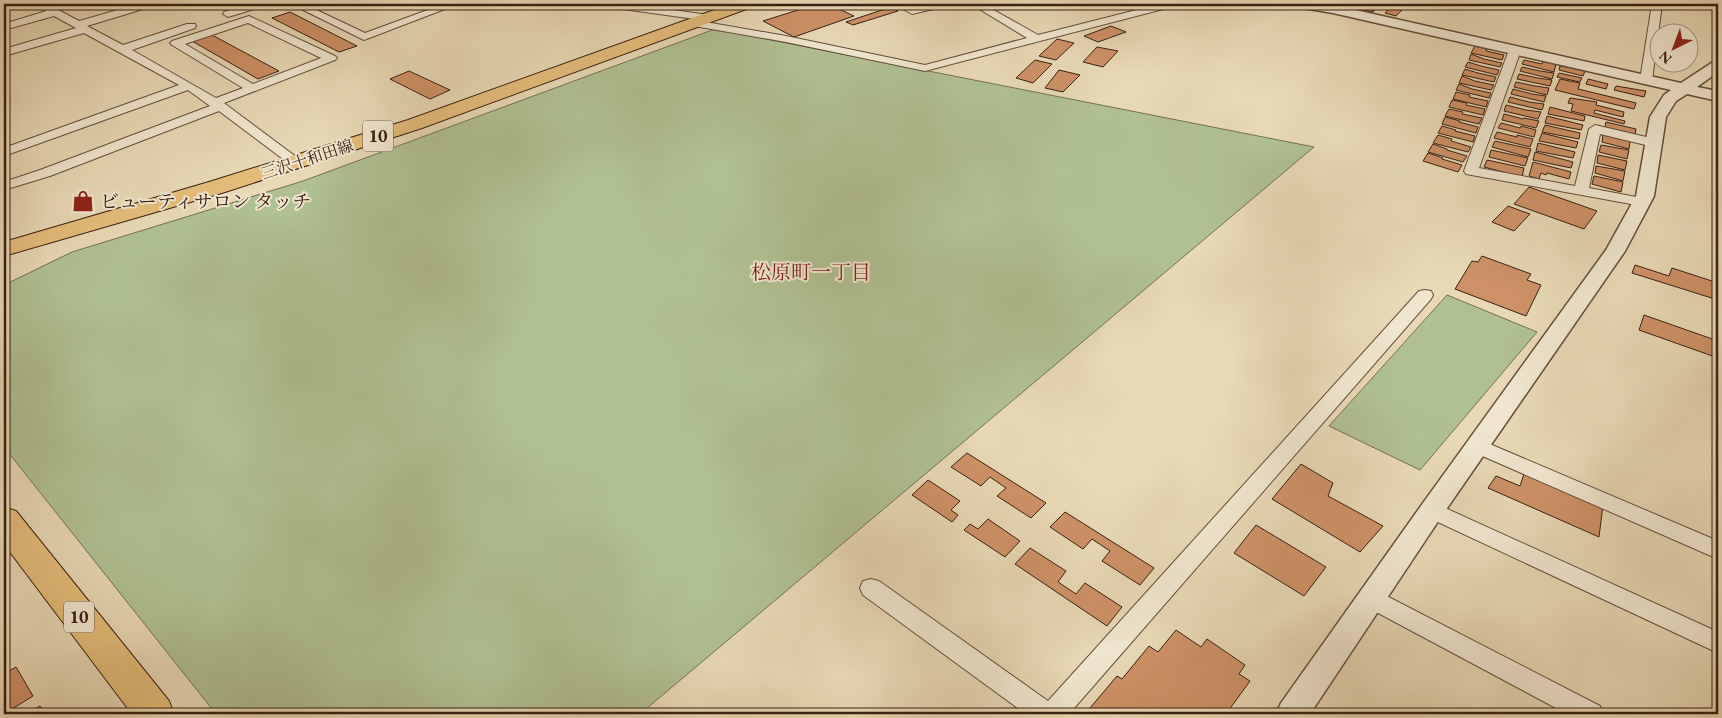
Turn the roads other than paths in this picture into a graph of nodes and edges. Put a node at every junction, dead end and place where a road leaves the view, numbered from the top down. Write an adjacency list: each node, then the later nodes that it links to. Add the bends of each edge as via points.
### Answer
1 (149, 4): 17 (street)
2 (260, 4): 19 (street)
3 (296, 4): 4 (street, via 364,37)
4 (453, 4)
5 (609, 4): 15 (street)
6 (746, 4): 15 (main road, 三沢十和田線 / 10)
7 (899, 4): 8 (street, via 912,11)
8 (942, 4)
9 (976, 4): 18 (street)
10 (1171, 4): 18 (street)
11 (1303, 4): 13 (street)
12 (1657, 4): 23 (street)
13 (1335, 6): 20 (street)
14 (51, 7): 16 (street); 17 (street)
15 (702, 20): 18 (street, via 925,68); 31 (main road, 三沢十和田線 / 10, via 415,124)
16 (4, 27)
17 (81, 27): 19 (street); 21 (street)
18 (1037, 39)
19 (122, 48): 24 (street)
20 (1515, 50): 23 (street); 33 (street, via 1471,171)
21 (4, 53)
22 (1718, 64): 26 (street)
23 (1646, 80): 26 (street)
24 (189, 86): 28 (street); 30 (street)
25 (252, 88): 25 (street, via 331,58 249,19 176,43); 28 (street)
26 (1684, 88): 27 (street); 29 (street, via 1670,98 1658,117)
27 (1718, 96)
28 (217, 104): 31 (street); 32 (street, via 45,173)
29 (1654, 143): 33 (street, via 1595,129); 34 (street)
30 (4, 152)
31 (296, 162): 35 (main road, 三沢十和田線 / 10)
32 (4, 186)
33 (1581, 191): 34 (street)
34 (1642, 202): 37 (street, via 1615,252)
35 (4, 250)
36 (1425, 295): 46 (street)
37 (1478, 446): 38 (street); 40 (street)
38 (1432, 510): 42 (street); 43 (street)
39 (4, 520): 44 (main road, 10)
40 (1718, 550)
41 (871, 588): 45 (street)
42 (1372, 598): 47 (street); 48 (street)
43 (1718, 643)
44 (155, 714)
45 (1046, 714)
46 (1053, 714)
47 (1292, 714)
48 (1591, 714)

